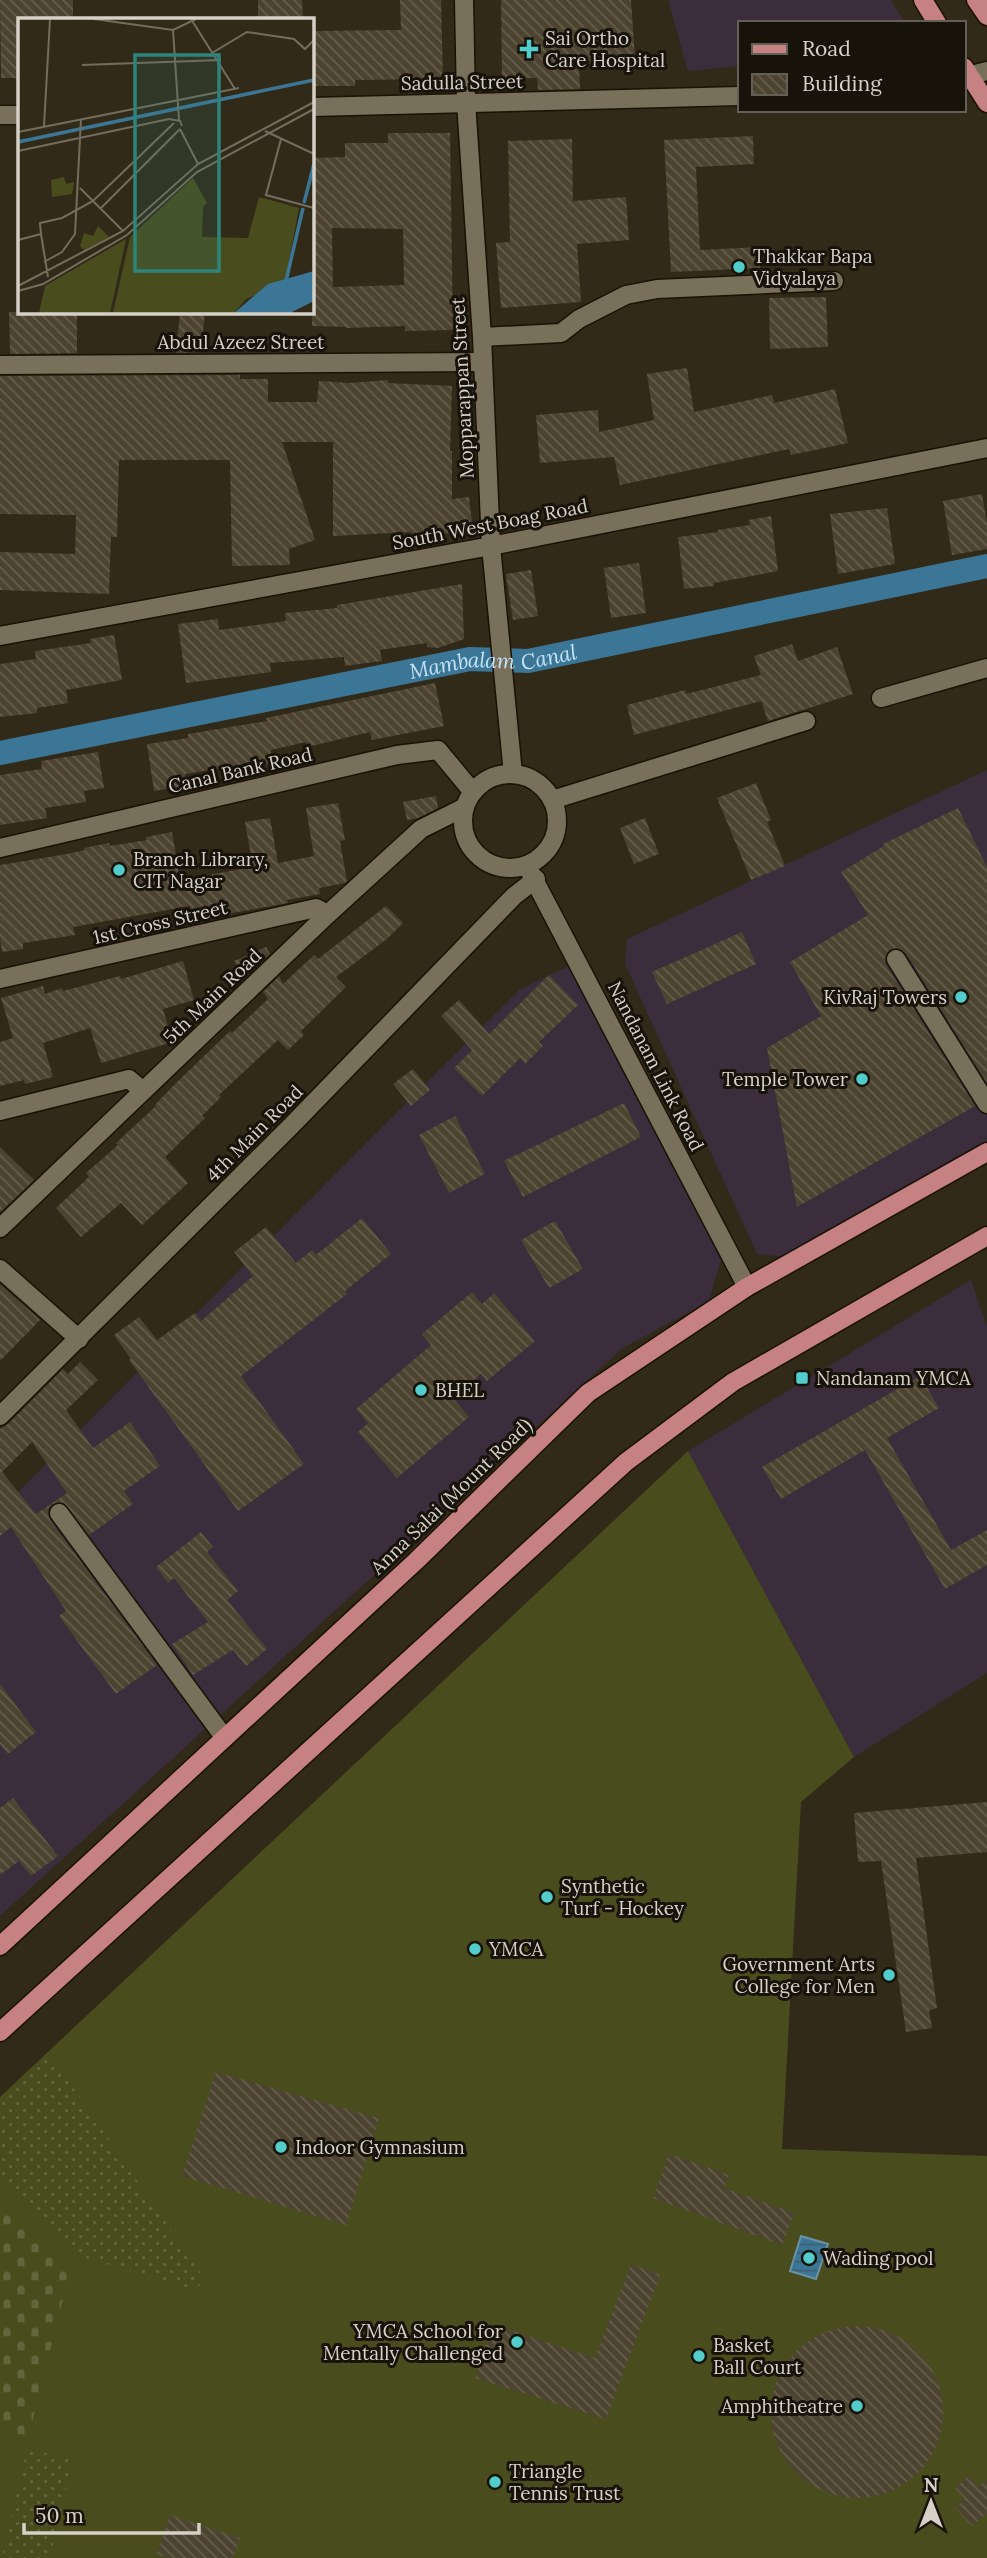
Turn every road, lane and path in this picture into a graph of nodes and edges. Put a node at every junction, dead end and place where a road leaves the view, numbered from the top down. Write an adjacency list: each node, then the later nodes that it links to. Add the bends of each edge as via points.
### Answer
1 (464, 0): 8 (street, Mopparappan Street)
2 (923, 0): 5 (main road)
3 (976, 0): 4 (main road)
4 (987, 16)
5 (936, 21)
6 (971, 73): 9 (main road)
7 (738, 96): 8 (street, Sadulla Street)
8 (466, 102): 10 (street, Sadulla Street); 14 (street, Mopparappan Street)
9 (987, 103)
10 (313, 107)
11 (0, 115): 12 (street)
12 (18, 115)
13 (834, 281): 14 (street, via 657,289 626,295 561,333)
14 (482, 337): 15 (street, Mopparappan Street)
15 (482, 362): 16 (street, Abdul Azeez Street); 18 (street, Mopparappan Street)
16 (0, 365)
17 (987, 448): 18 (street, South West Boag Road)
18 (491, 546): 19 (street, South West Boag Road); 23 (street, Mopparappan Street)
19 (0, 636)
20 (987, 668): 21 (street)
21 (881, 698)
22 (806, 721): 25 (street)
23 (513, 774): 24 (street, via 491,778); 25 (street, via 536,782)
24 (472, 791): 26 (street); 27 (street, Canal Bank Road, via 438,750 397,755)
25 (552, 800): 28 (street, via 557,815 554,838)
26 (463, 808): 28 (street, via 465,837 472,850 497,867); 29 (street, 5th Main Road, via 421,829)
27 (0, 848)
28 (531, 872): 39 (street, Nandanam Link Road); 40 (street, 4th Main Road, via 514,896)
29 (328, 914): 31 (street, 1st Cross Street, via 316,908); 32 (street, 5th Main Road)
30 (896, 959): 33 (street)
31 (0, 979)
32 (143, 1091): 34 (street, via 129,1079); 36 (street, 5th Main Road)
33 (987, 1104)
34 (0, 1111)
35 (987, 1152): 39 (main road, Anna Salai (Mount Road))
36 (0, 1228)
37 (987, 1236): 45 (main road, via 733,1382 626,1462)
38 (0, 1269): 40 (street)
39 (747, 1287): 43 (main road, Anna Salai (Mount Road), via 587,1393 416,1561)
40 (79, 1339): 41 (street, 4th Main Road)
41 (0, 1416)
42 (59, 1513): 43 (street)
43 (225, 1737): 44 (main road, Anna Salai (Mount Road))
44 (0, 1945)
45 (2, 2024)

